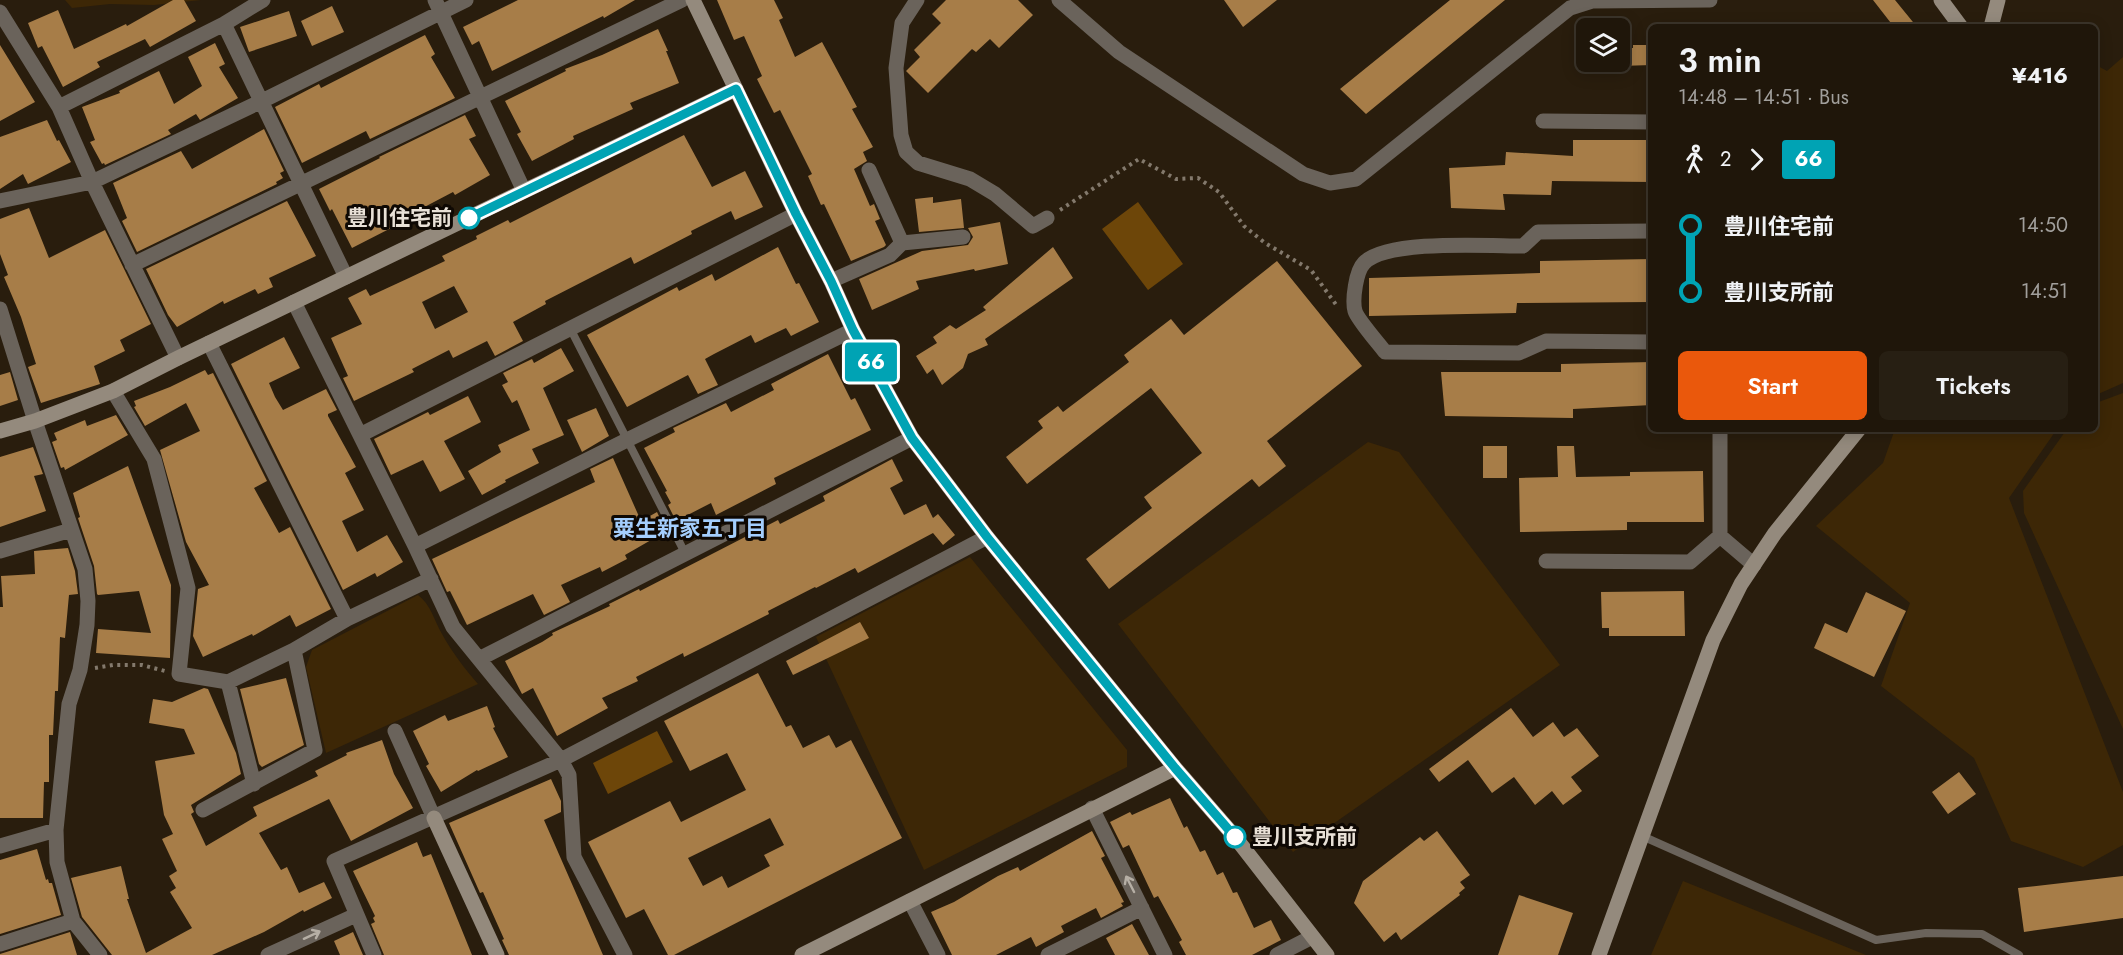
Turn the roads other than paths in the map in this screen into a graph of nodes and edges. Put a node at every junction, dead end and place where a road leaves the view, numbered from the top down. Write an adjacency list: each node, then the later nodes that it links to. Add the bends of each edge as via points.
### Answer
1 (263, 0): 12 (street)
2 (466, 0): 10 (street)
3 (682, 0): 16 (street)
4 (693, 0): 15 (street)
5 (917, 0): 27 (street, via 902,23 896,68 900,135 906,152 918,164 970,179 1033,226)
6 (1059, 0): 7 (street, via 1119,51 1303,174 1329,183 1356,179 1570,8 1592,1)
7 (1710, 0)
8 (1941, 0): 13 (street)
9 (1998, 0): 14 (street)
10 (438, 6): 16 (street); 17 (street)
11 (0, 12): 18 (street)
12 (224, 24): 17 (street); 18 (street)
13 (1959, 24)
14 (1992, 24)
15 (736, 89): 24 (street); 26 (street)
16 (480, 97): 23 (street); 24 (street)
17 (262, 101): 22 (street); 23 (street)
18 (58, 108): 22 (street)
19 (1543, 121): 20 (street)
20 (1648, 122)
21 (869, 170): 30 (street)
22 (92, 182): 25 (street); 31 (street)
23 (302, 182): 31 (street); 32 (street)
24 (524, 191): 32 (street)
25 (0, 201)
26 (796, 214): 33 (street); 36 (street)
27 (1047, 219)
28 (1648, 231): 38 (street, via 1538,232 1523,246 1403,248 1380,253 1364,263 1356,281 1355,312 1385,352 1519,352 1546,341)
29 (963, 237): 30 (street)
30 (902, 243): 33 (street, via 890,255)
31 (132, 265): 40 (street)
32 (346, 277): 34 (street)
33 (831, 281): 37 (street)
34 (294, 302): 39 (street); 46 (street)
35 (0, 309): 42 (street)
36 (570, 328): 46 (street); 48 (lane)
37 (853, 330): 47 (street); 48 (street)
38 (1648, 342)
39 (209, 343): 40 (street); 58 (street)
40 (178, 358): 41 (street)
41 (113, 391): 42 (street); 61 (street, via 154,459 188,588 179,674)
42 (35, 421): 43 (street); 49 (street)
43 (0, 431)
44 (1720, 432): 50 (street)
45 (1857, 432): 56 (street)
46 (360, 435): 52 (street)
47 (912, 438): 51 (street); 54 (street)
48 (627, 440): 52 (street); 54 (lane)
49 (71, 530): 53 (street); 69 (street, via 85,569 87,625 80,670 69,704)
50 (1720, 536): 55 (street, via 1690,562); 56 (street)
51 (987, 537): 63 (street); 64 (street)
52 (415, 546): 57 (street)
53 (0, 551)
54 (686, 555): 60 (street)
55 (1546, 561)
56 (1754, 565): 70 (street, via 1713,640)
57 (431, 579): 58 (street); 60 (street, via 453,627)
58 (347, 619): 59 (street)
59 (294, 650): 61 (street); 65 (street, via 315,750)
60 (479, 659): 63 (street)
61 (228, 682): 65 (street)
62 (395, 731): 68 (street)
63 (561, 760): 68 (street); 82 (street, via 569,775 574,857)
64 (1175, 768): 66 (street); 76 (street, via 1235,837)
65 (254, 784): 67 (street)
66 (1092, 808): 72 (street); 73 (street, one-way to 66)
67 (203, 810)
68 (434, 818): 74 (street, via 334,861); 81 (street)
69 (56, 830): 71 (street); 75 (street, via 57,862)
70 (1642, 836): 89 (street); 90 (lane, via 1876,940 1926,933 1982,934)
71 (0, 846)
72 (910, 901): 83 (street); 84 (street)
73 (1142, 908): 85 (street); 86 (street)
74 (356, 915): 79 (street, one-way to 74); 80 (street)
75 (73, 921): 77 (street); 78 (street)
76 (1312, 937): 87 (street); 88 (street)
77 (0, 944)
78 (100, 955)
79 (268, 955)
80 (374, 955)
81 (497, 955)
82 (625, 955)
83 (801, 955)
84 (938, 955)
85 (1048, 955)
86 (1166, 955)
87 (1276, 955)
88 (1327, 955)
89 (1599, 955)
90 (2019, 955)

